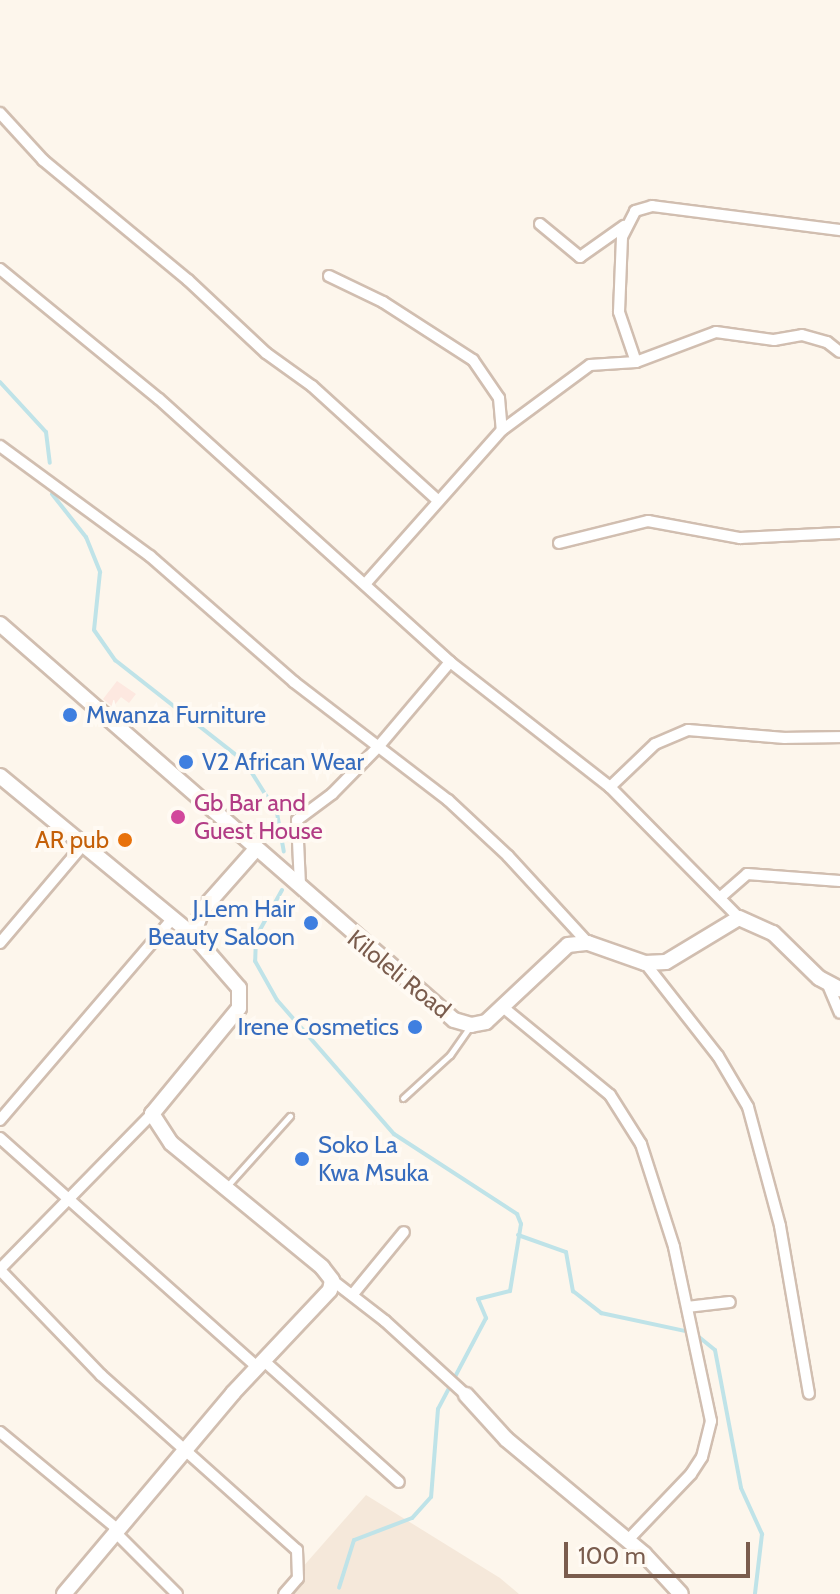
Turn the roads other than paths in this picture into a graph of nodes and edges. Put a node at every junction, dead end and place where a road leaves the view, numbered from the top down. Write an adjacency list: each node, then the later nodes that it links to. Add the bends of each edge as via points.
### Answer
1 (0, 113): 11 (street, via 43,160 188,280 266,353 312,386)
2 (540, 224): 3 (street, via 580,257)
3 (625, 226): 4 (street, via 635,211 652,206); 8 (street, via 619,312)
4 (840, 230)
5 (0, 269): 14 (street, via 117,363)
6 (329, 276): 9 (street, via 383,302 473,360 499,398)
7 (840, 352): 8 (street, via 802,335 774,340 716,332)
8 (636, 362): 9 (street, via 590,365)
9 (502, 430): 11 (street)
10 (0, 446): 18 (street, via 150,556 294,682)
11 (436, 499): 14 (street)
12 (840, 533): 13 (street, via 740,538 648,521)
13 (559, 543)
14 (366, 583): 16 (street)
15 (0, 624): 22 (main road, Kiloleli Road)
16 (450, 662): 18 (street); 20 (street)
17 (840, 737): 20 (street, via 688,730 655,744)
18 (379, 746): 24 (street, via 297,820); 31 (street, via 508,856)
19 (0, 776): 21 (main road)
20 (610, 787): 25 (street)
21 (84, 844): 27 (main road); 28 (street)
22 (256, 849): 24 (main road, Kiloleli Road); 29 (main road, via 202,910)
23 (840, 881): 25 (street, via 747,874)
24 (300, 891): 36 (main road, Kiloleli Road, via 433,1006)
25 (723, 895): 26 (street)
26 (739, 918): 32 (main road, via 679,955); 33 (main road, via 773,933)
27 (172, 919): 29 (main road); 40 (street)
28 (4, 929): 30 (street)
29 (193, 935): 38 (main road, via 239,988 239,1008)
30 (0, 943)
31 (588, 943): 32 (main road); 34 (main road, Kiloleli Road, via 561,951)
32 (645, 963): 51 (street, via 718,1056 748,1107 780,1226)
33 (834, 987): 35 (street)
34 (504, 1008): 36 (main road, Kiloleli Road, via 486,1022); 49 (street, via 585,1071 631,1125 662,1203)
35 (840, 1013)
36 (471, 1025): 37 (lane, via 450,1055)
37 (403, 1098)
38 (152, 1114): 42 (main road, via 171,1143); 43 (street)
39 (290, 1116): 42 (lane)
40 (0, 1120)
41 (0, 1138): 43 (street)
42 (227, 1186): 46 (main road)
43 (71, 1198): 45 (street); 50 (street)
44 (404, 1232): 47 (street)
45 (0, 1270): 54 (street, via 90,1365)
46 (332, 1280): 47 (street); 50 (main road, via 330,1290)
47 (353, 1294): 52 (street)
48 (730, 1302): 49 (street)
49 (687, 1307): 57 (street, via 710,1405 708,1437 691,1474)
50 (261, 1364): 54 (main road); 55 (street)
51 (809, 1394)
52 (466, 1395): 57 (main road, via 548,1478)
53 (0, 1432): 56 (street)
54 (186, 1447): 56 (main road); 60 (street, via 297,1550 298,1578)
55 (399, 1482)
56 (115, 1529): 58 (main road); 59 (street)
57 (628, 1540): 61 (main road)
58 (64, 1594)
59 (177, 1594)
60 (284, 1594)
61 (681, 1594)

